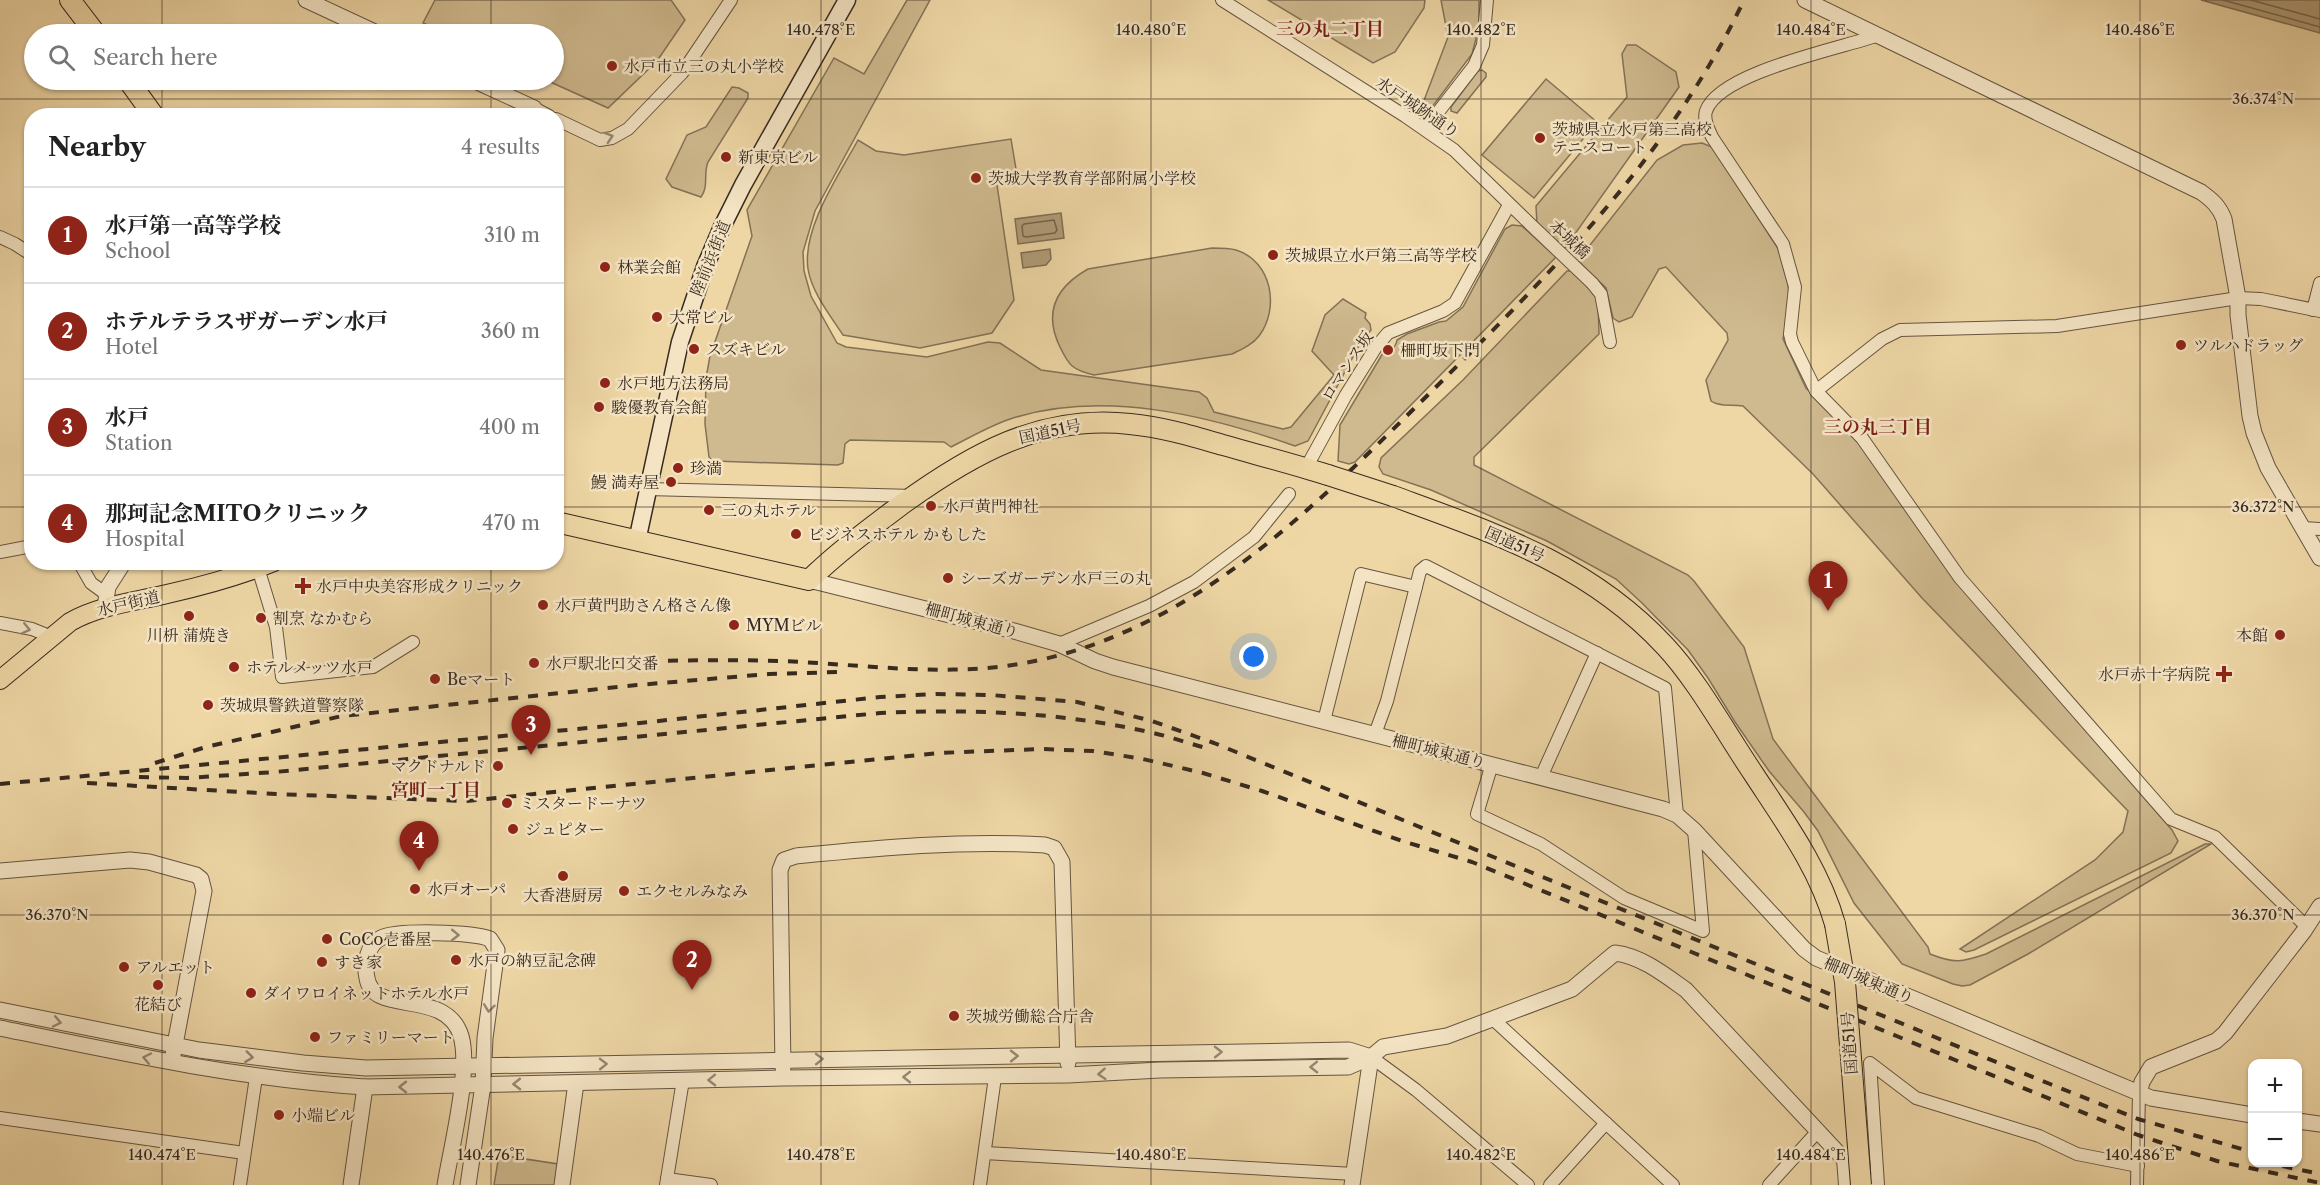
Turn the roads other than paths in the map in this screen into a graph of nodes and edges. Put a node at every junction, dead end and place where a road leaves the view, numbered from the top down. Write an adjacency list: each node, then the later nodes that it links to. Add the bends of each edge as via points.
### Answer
1 (70, 0): 8 (highway)
2 (306, 0): 9 (street)
3 (731, 0): 15 (street, one-way to 3, via 600,140 628,129 682,73)
4 (847, 0): 27 (main road, 陸前浜街道, via 743,185 709,257 680,342)
5 (1222, 0): 16 (street, 水戸城跡通り)
6 (1487, 0): 16 (street, via 1483,45 1474,66)
7 (1805, 0): 10 (street)
8 (88, 24)
9 (358, 24)
10 (1879, 35): 22 (street, via 2201,192 2219,208 2224,219); 25 (street, via 1754,75 1722,93 1706,111 1712,137 1783,244 1795,288 1790,334)
11 (135, 90): 13 (highway)
12 (492, 90): 14 (street)
13 (148, 108)
14 (526, 108)
15 (564, 123)
16 (1425, 129): 17 (street, 水戸城跡通り, via 1454,150)
17 (1509, 205): 18 (street, 水戸城跡通り); 26 (street, ロマンス坂, via 1455,303 1388,333 1376,347)
18 (1526, 220): 24 (street, 本城橋, bridge, via 1602,294)
19 (0, 237): 20 (street)
20 (24, 250)
21 (2320, 283): 23 (street)
22 (2238, 298): 23 (street); 25 (street, via 2057,326 1900,330); 31 (street, via 2254,433 2268,468)
23 (2317, 310)
24 (1610, 342)
25 (1816, 391): 58 (street, via 1862,438 1960,578 2170,819 2215,837)
26 (1306, 468): 29 (highway, 国道51号, via 1154,427 1081,424 997,445); 103 (highway, 国道51号, bridge, via 1486,530 1572,570 1639,620 1667,647 1805,852 1824,889 1835,924 1845,982)
27 (647, 489): 29 (street); 33 (main road, 陸前浜街道)
28 (1289, 494): 47 (street, via 1254,537 1194,582 1149,606)
29 (914, 496): 41 (highway, 国道51号, via 838,553)
30 (564, 524): 33 (highway, 柵町城東通り)
31 (2303, 528): 32 (street); 36 (street)
32 (2320, 529)
33 (637, 541): 41 (highway, 柵町城東通り)
34 (24, 548): 35 (street)
35 (0, 552)
36 (2320, 558)
37 (84, 570): 43 (street)
38 (118, 570): 43 (street)
39 (252, 570): 43 (main road, 水戸街道, via 195,587)
40 (267, 570): 46 (street, via 282,676 373,667)
41 (810, 580): 47 (street, 柵町城東通り)
42 (1416, 587): 48 (street, via 1420,571 1426,566); 50 (street, via 1361,574); 51 (street)
43 (106, 600): 45 (main road, 水戸街道)
44 (0, 623): 45 (street, one-way to 45)
45 (52, 637): 49 (main road, 水戸街道)
46 (413, 642)
47 (1059, 644): 50 (street, 柵町城東通り, via 1095,662)
48 (1597, 653): 53 (street); 54 (street, via 1665,688)
49 (0, 680)
50 (1324, 721): 51 (street, 柵町城東通り)
51 (1375, 734): 52 (street, 柵町城東通り)
52 (1491, 764): 53 (street, 柵町城東通り); 55 (street, via 1476,814 1541,844 1624,898 1703,932)
53 (1541, 777): 54 (street, 柵町城東通り)
54 (1677, 815): 55 (street, 柵町城東通り)
55 (1694, 830): 78 (street, 柵町城東通り, via 1816,958)
56 (0, 871): 62 (street, via 130,860 176,868 201,879 204,891)
57 (2320, 906): 58 (street)
58 (2307, 927): 78 (street, via 2225,1033 2216,1041 2151,1067)
59 (0, 1010): 62 (street, one-way to 62)
60 (1493, 1019): 64 (street, via 1447,1036 1383,1047); 82 (street); 84 (street, via 1572,989 1607,958 1623,954 1655,968 1686,990)
61 (0, 1028): 66 (street, one-way to 61)
62 (175, 1046): 66 (street); 68 (street, one-way to 68, via 341,1066)
63 (1068, 1055): 64 (street, one-way to 64, via 1349,1050); 65 (street, one-way to 63); 65 (street, via 1062,862 1054,848 1046,845 984,842 922,844 784,860 780,870); 69 (street)
64 (1371, 1057): 69 (street, one-way to 69, via 1348,1067); 89 (street); 98 (street)
65 (783, 1060): 67 (street, one-way to 65); 72 (street)
66 (171, 1064): 70 (street)
67 (484, 1066): 68 (street); 68 (street, one-way to 67, via 461,1037 452,1020 427,1005 388,999 372,990 367,978 367,959 380,938 405,933 477,935 495,945); 75 (street)
68 (464, 1067): 77 (street)
69 (1068, 1075): 71 (street)
70 (256, 1077): 76 (street); 85 (street)
71 (996, 1077): 72 (street, one-way to 72); 86 (street)
72 (784, 1078): 73 (street, one-way to 73)
73 (682, 1080): 74 (street); 90 (street)
74 (576, 1083): 75 (street, one-way to 75); 95 (street)
75 (483, 1085): 77 (street); 94 (street)
76 (365, 1087): 77 (street, one-way to 76); 92 (street)
77 (461, 1087): 93 (street)
78 (2139, 1094): 79 (street, 柵町城東通り, via 2174,1104); 88 (street)
79 (2248, 1114)
80 (0, 1118): 85 (street)
81 (2302, 1122): 83 (street)
82 (1606, 1123): 99 (street); 100 (street)
83 (2320, 1124)
84 (1818, 1131): 87 (street); 101 (street)
85 (244, 1153): 91 (street)
86 (985, 1153): 89 (street); 97 (street)
87 (1843, 1158): 102 (street); 104 (street)
88 (2138, 1166): 105 (street, via 2077,1154 2039,1136 1916,1098 1870,1063); 106 (street)
89 (1353, 1179)
90 (667, 1182): 96 (street)
91 (240, 1185)
92 (351, 1185)
93 (445, 1185)
94 (468, 1185)
95 (562, 1185)
96 (711, 1185)
97 (980, 1185)
98 (1528, 1185)
99 (1550, 1185)
100 (1673, 1185)
101 (1769, 1185)
102 (1845, 1185)
103 (1861, 1185)
104 (1872, 1185)
105 (1878, 1185)
106 (2137, 1185)

